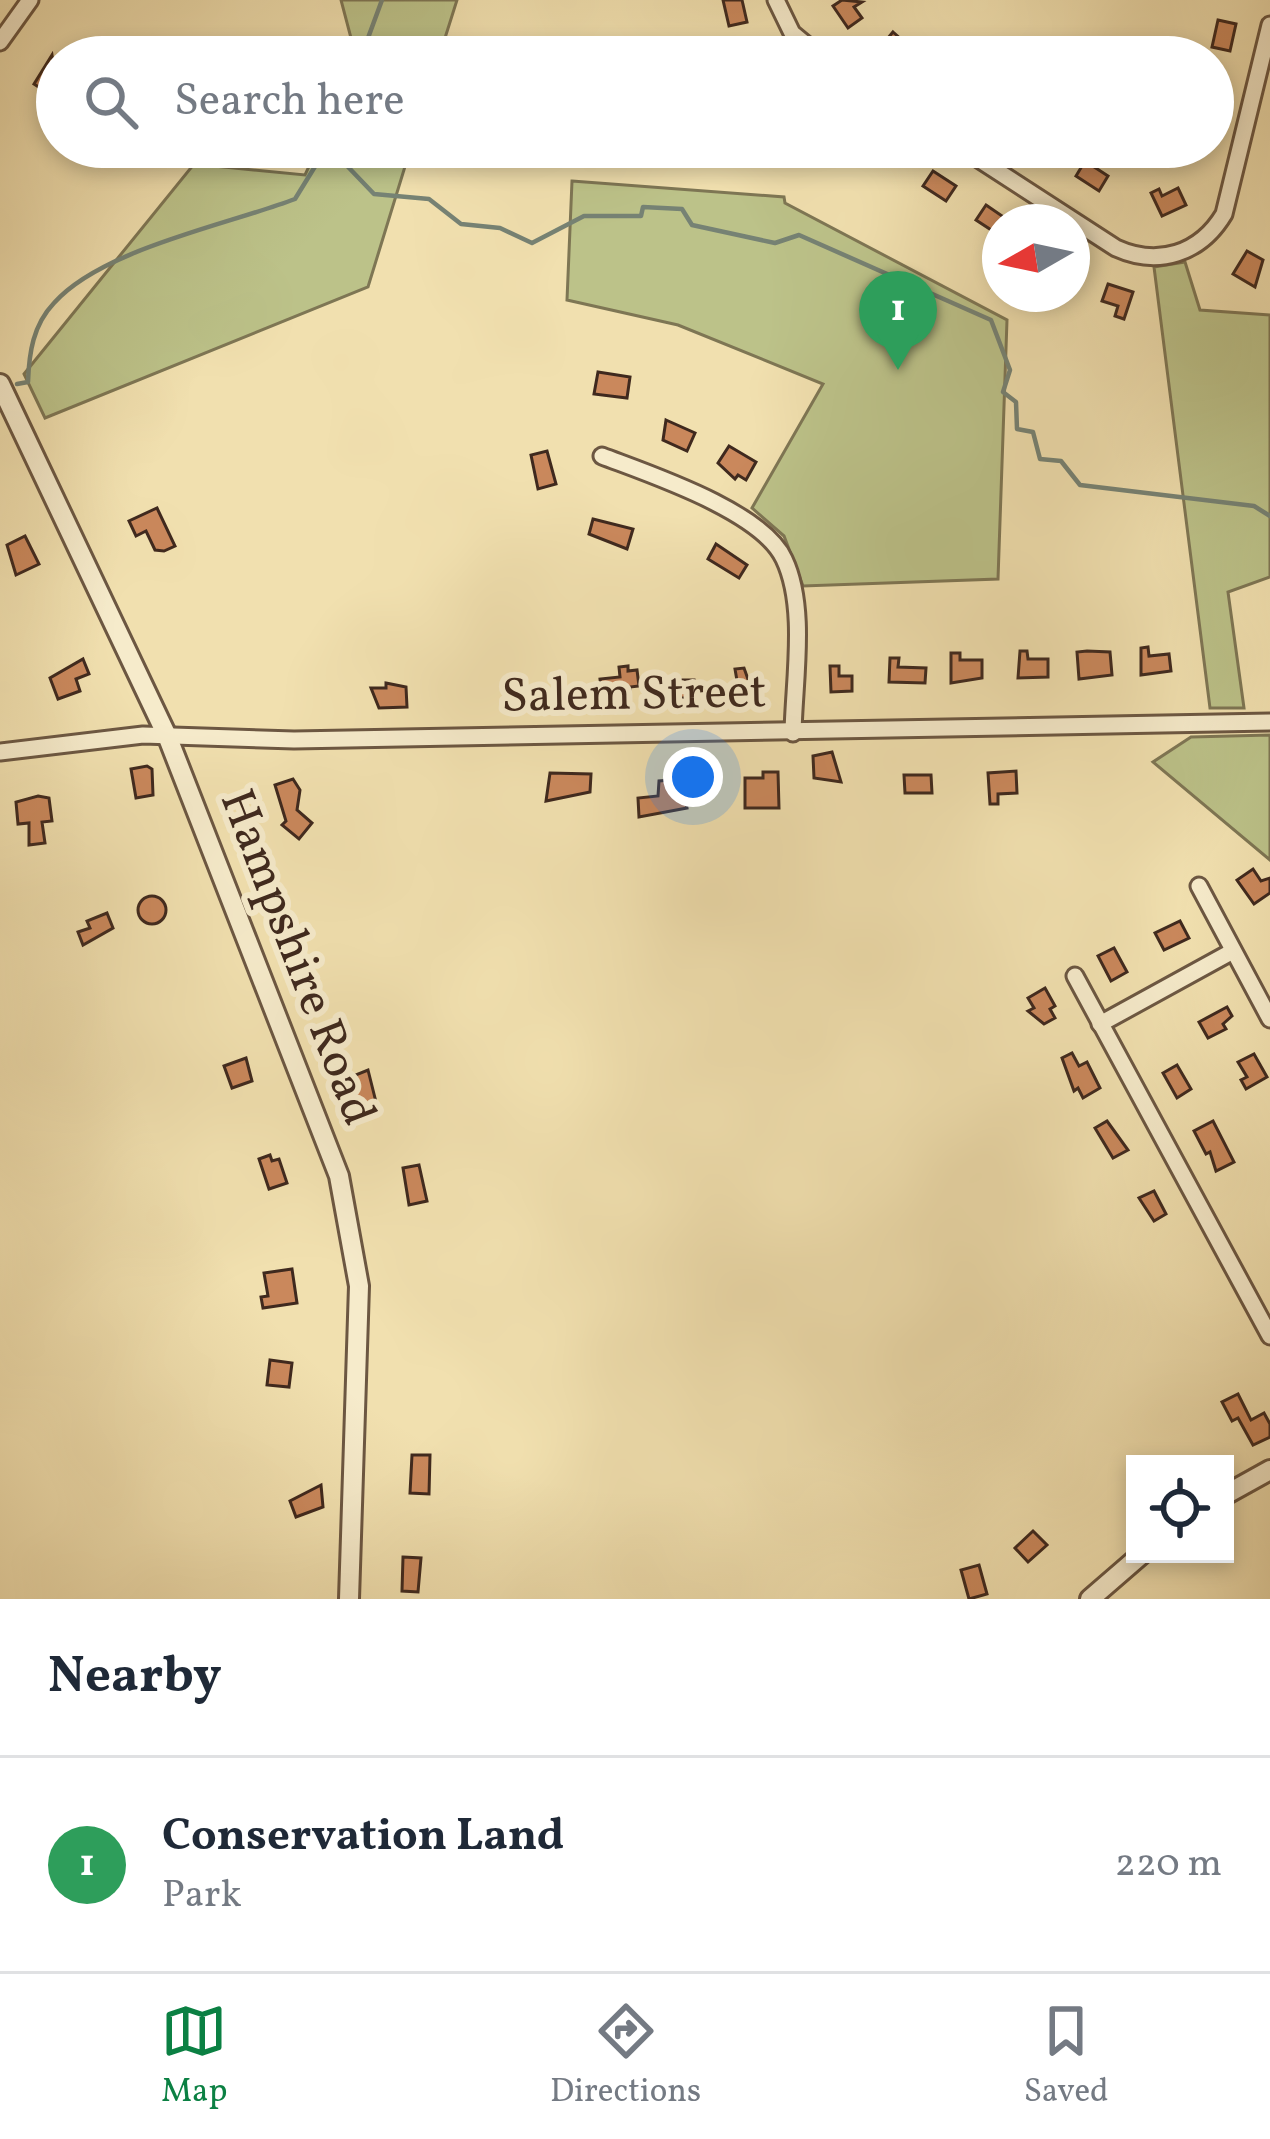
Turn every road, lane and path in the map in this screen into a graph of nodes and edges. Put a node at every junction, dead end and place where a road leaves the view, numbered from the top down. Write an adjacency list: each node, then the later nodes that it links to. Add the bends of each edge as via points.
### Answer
1 (30, 0): 5 (street)
2 (776, 0): 4 (street)
3 (1270, 25): 6 (street, via 1224,214 1210,235 1177,254 1116,248)
4 (796, 36)
5 (0, 42)
6 (992, 168)
7 (0, 384): 11 (street, Hampshire Road)
8 (602, 456): 10 (street, via 689,491 777,547 794,595)
9 (1270, 722): 10 (street, Salem Street)
10 (793, 733): 11 (street, Salem Street)
11 (168, 738): 12 (street, Salem Street); 22 (street, Hampshire Road, via 348,1211 359,1321)
12 (0, 752)
13 (1199, 886): 14 (street)
14 (1233, 951): 16 (street); 17 (street)
15 (1075, 976): 17 (street)
16 (1270, 1019)
17 (1100, 1024): 18 (street)
18 (1270, 1336)
19 (1270, 1470): 20 (street)
20 (1234, 1491)
21 (1132, 1563): 23 (street)
22 (349, 1599)
23 (1090, 1599)

